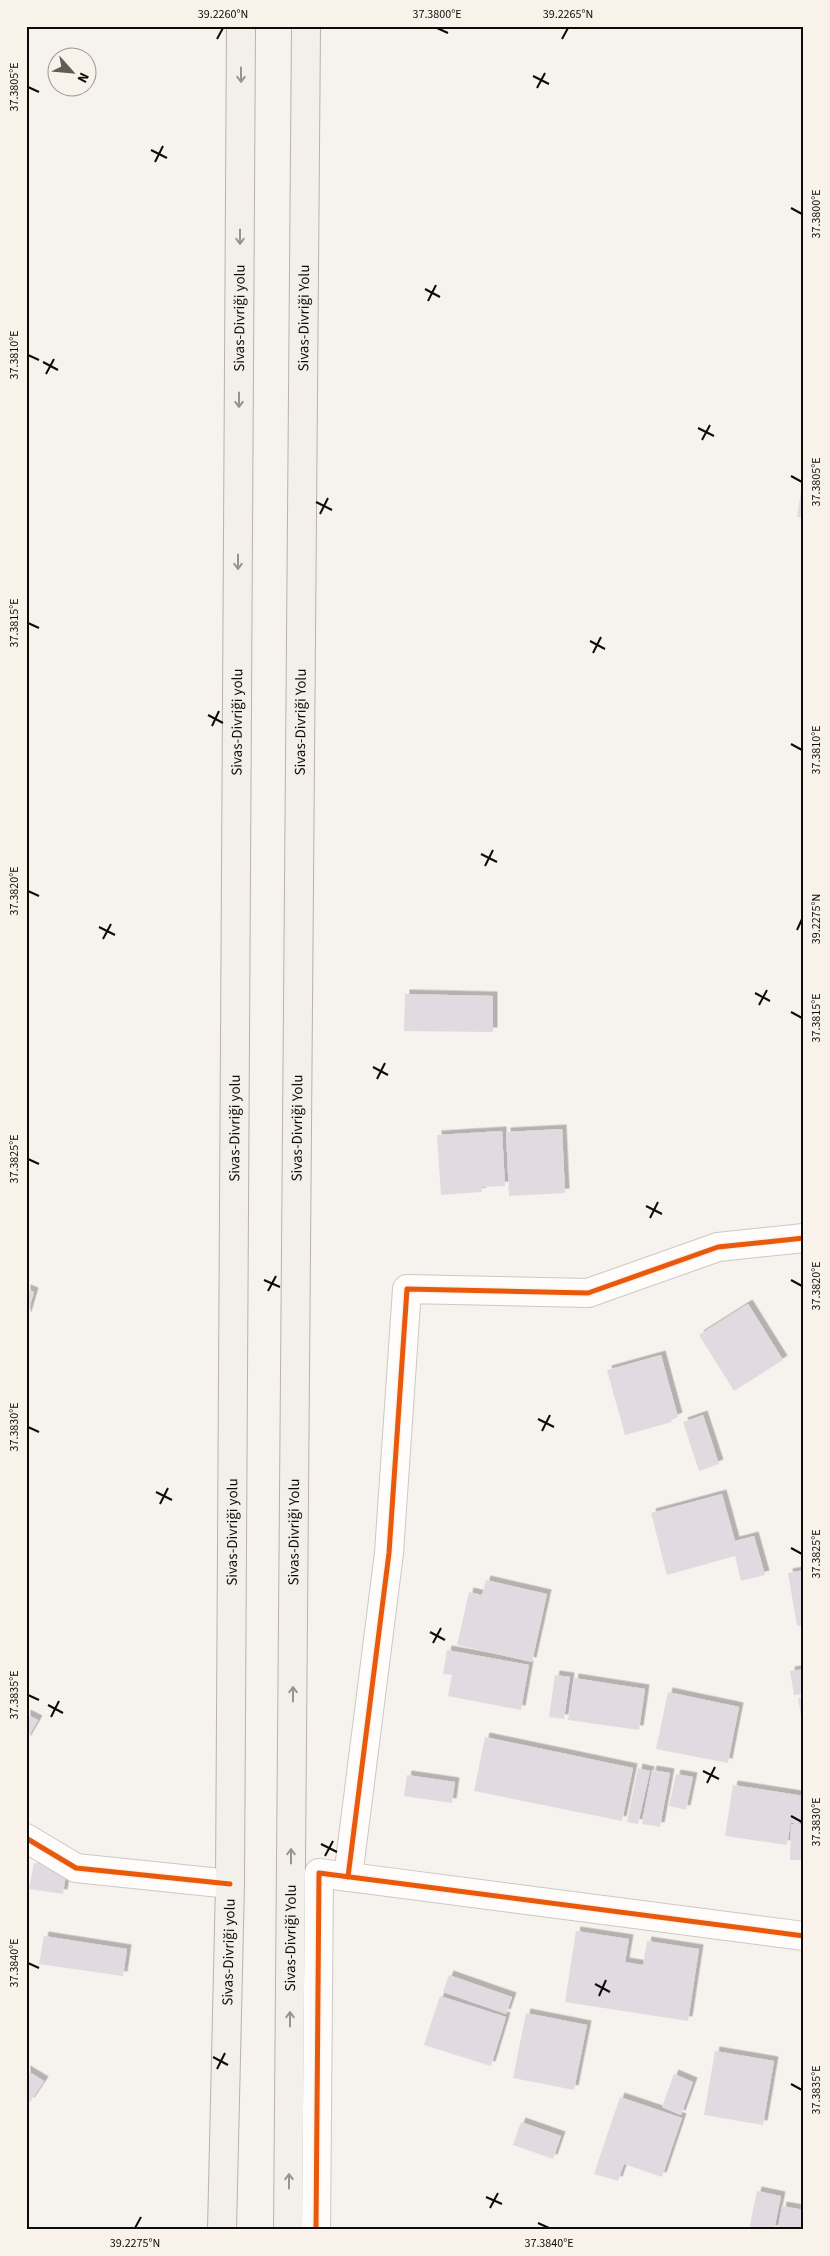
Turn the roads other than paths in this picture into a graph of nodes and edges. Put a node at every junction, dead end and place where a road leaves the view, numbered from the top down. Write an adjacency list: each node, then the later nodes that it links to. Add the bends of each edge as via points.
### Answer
1 (241, 26): 6 (main road, Sivas-Divriği yolu, one-way to 6)
2 (306, 26): 9 (main road, Sivas-Divriği Yolu, one-way to 2)
3 (804, 1238): 5 (street, via 718,1247 588,1293 407,1289 389,1553)
4 (26, 1838): 6 (street, via 76,1868)
5 (348, 1876): 7 (street); 10 (street, via 319,1873)
6 (230, 1884): 8 (main road, Sivas-Divriği yolu)
7 (804, 1936)
8 (222, 2230)
9 (288, 2230)
10 (316, 2230)

